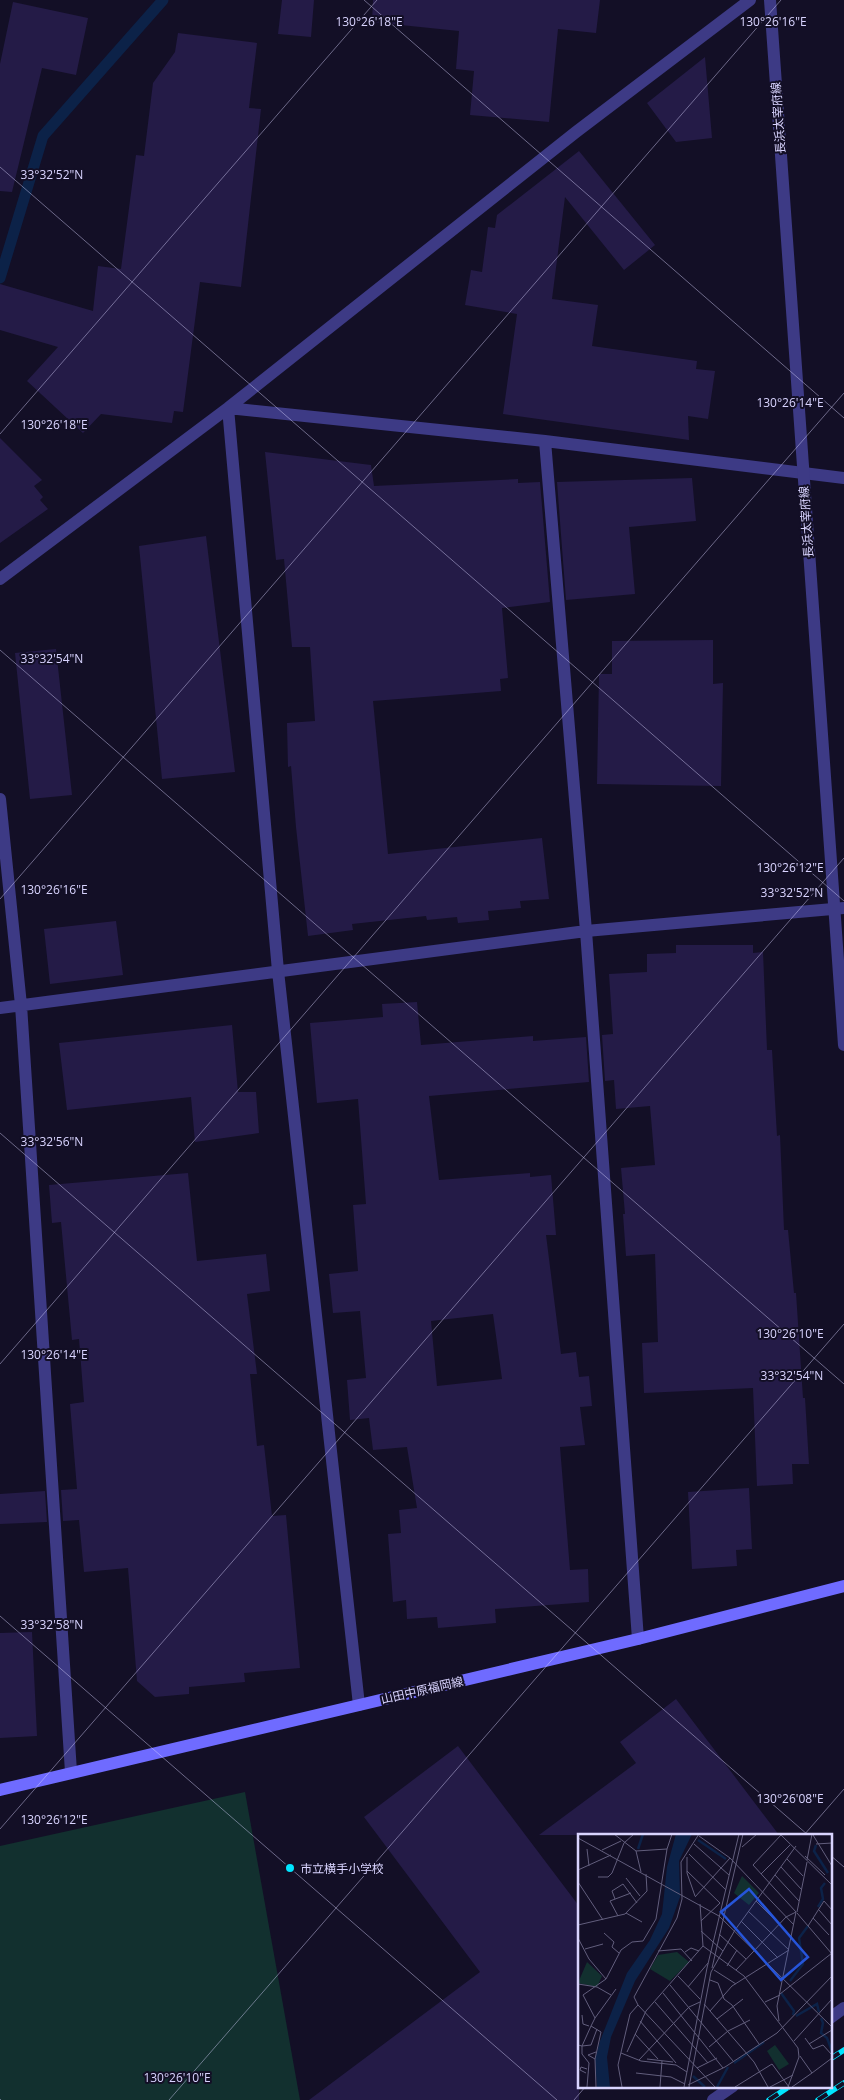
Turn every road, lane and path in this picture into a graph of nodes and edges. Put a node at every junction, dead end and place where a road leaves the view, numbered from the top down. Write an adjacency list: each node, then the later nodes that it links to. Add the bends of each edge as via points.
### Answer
1 (750, 0): 3 (street, via 576,132)
2 (770, 0): 5 (street, 長浜太宰府線)
3 (228, 408): 4 (street); 7 (street); 11 (street)
4 (544, 441): 5 (street); 10 (street)
5 (803, 474): 6 (street); 9 (street, 長浜太宰府線)
6 (844, 478)
7 (0, 579)
8 (0, 799): 12 (street)
9 (839, 908): 10 (street); 14 (street, 長浜太宰府線)
10 (586, 931): 11 (street); 16 (street)
11 (278, 971): 12 (street); 17 (street)
12 (21, 1005): 13 (street); 18 (street)
13 (0, 1008)
14 (844, 1045)
15 (844, 1586): 16 (main road, 山田中原福岡線)
16 (638, 1639): 17 (main road, 山田中原福岡線)
17 (359, 1705): 18 (main road, 山田中原福岡線)
18 (71, 1772): 19 (main road, 山田中原福岡線)
19 (0, 1790)
20 (844, 2008): 21 (street)
21 (832, 2017)
22 (730, 2088): 23 (street)
23 (714, 2100)

